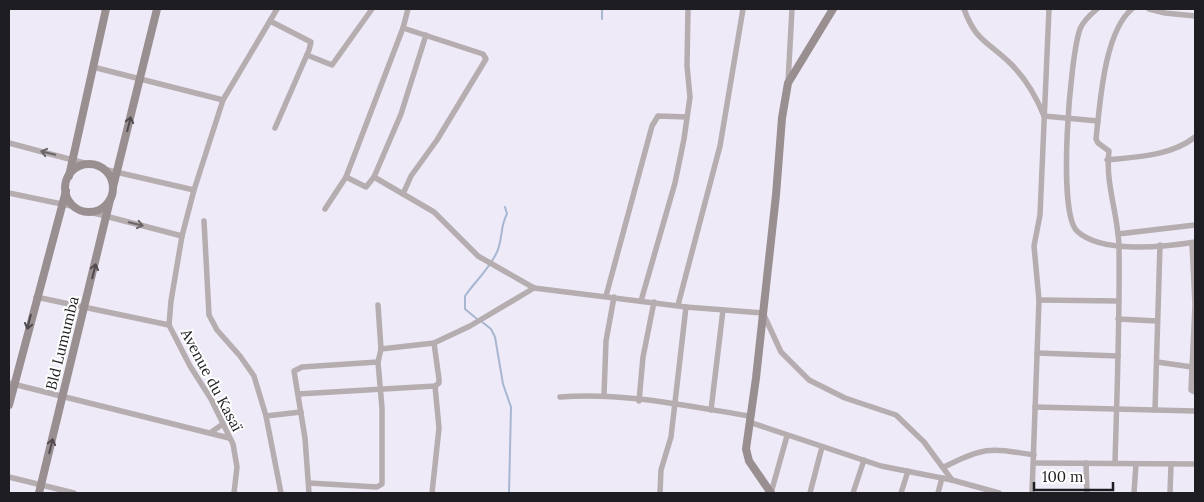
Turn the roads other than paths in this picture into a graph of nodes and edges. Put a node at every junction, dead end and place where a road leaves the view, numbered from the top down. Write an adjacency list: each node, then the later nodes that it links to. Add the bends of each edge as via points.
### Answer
1 (106, 9): 20 (main road)
2 (157, 9): 21 (main road)
3 (277, 9): 16 (street, Avenue du Kasaï)
4 (372, 9): 19 (street, via 332,65)
5 (408, 9): 17 (street)
6 (688, 9): 25 (street, via 690,97)
7 (743, 9): 66 (street, via 720,146)
8 (792, 9): 22 (street)
9 (833, 9): 22 (main road)
10 (964, 9): 24 (street, via 974,31 1011,64 1032,89)
11 (1050, 9): 24 (street)
12 (1097, 9): 26 (street, via 1084,23 1079,35)
13 (1132, 9): 27 (street, via 1120,21 1112,39)
14 (1149, 9): 15 (street)
15 (1195, 16)
16 (270, 21): 19 (street, via 311,42); 23 (street, Avenue du Kasaï)
17 (403, 28): 18 (street); 37 (street)
18 (426, 35): 38 (street, via 404,106); 43 (street, via 483,54 486,59 411,176)
19 (307, 55): 28 (street)
20 (93, 67): 21 (street); 31 (main road)
21 (140, 80): 23 (street); 35 (main road, one-way to 21)
22 (788, 83): 70 (main road)
23 (223, 100): 40 (street, Avenue du Kasaï)
24 (1044, 116): 26 (street); 61 (street, via 1040,215 1034,246)
25 (687, 117): 59 (street, via 658,116 652,126); 62 (street, via 675,183)
26 (1068, 117): 27 (street); 56 (street, via 1067,175 1071,220 1075,230 1084,236)
27 (1098, 121): 32 (street, via 1096,141 1107,148)
28 (275, 128)
29 (1195, 137): 32 (street, via 1165,152)
30 (9, 143): 31 (street, one-way to 30)
31 (72, 159): 33 (street); 36 (main road)
32 (1108, 160): 52 (street)
33 (88, 164): 34 (main road); 36 (main road)
34 (104, 169): 35 (street); 39 (main road)
35 (117, 171): 39 (main road); 40 (street)
36 (69, 176): 41 (main road)
37 (346, 177): 38 (street, via 366,187); 47 (street)
38 (374, 177): 43 (street)
39 (113, 187): 44 (main road)
40 (194, 190): 53 (street, Avenue du Kasaï)
41 (66, 191): 45 (main road); 46 (main road)
42 (9, 193): 45 (street)
43 (403, 194): 57 (street, via 443,219 478,256)
44 (110, 200): 48 (main road, via 105,206); 49 (main road, Bld Lumumba)
45 (61, 206): 46 (street); 58 (main road)
46 (76, 207): 48 (main road)
47 (325, 209)
48 (90, 212): 49 (street)
49 (107, 217): 53 (street, one-way to 53); 68 (main road, Bld Lumumba, one-way to 49)
50 (204, 220): 98 (street, via 209,315 254,376)
51 (1195, 225): 52 (street)
52 (1118, 234): 56 (street)
53 (182, 236): 73 (street, Avenue du Kasaï)
54 (1193, 243): 55 (street); 80 (street)
55 (1160, 245): 56 (street); 72 (street)
56 (1119, 246): 63 (street)
57 (534, 288): 59 (street); 74 (street, via 470,326)
58 (36, 296): 68 (street); 81 (main road, one-way to 81)
59 (606, 296): 60 (street)
60 (614, 297): 62 (street); 86 (street, via 606,341)
61 (1039, 300): 63 (street); 76 (street)
62 (641, 301): 64 (street)
63 (1118, 301): 71 (street)
64 (654, 302): 66 (street); 89 (street, via 643,357)
65 (378, 305): 75 (street)
66 (678, 305): 67 (street)
67 (686, 306): 69 (street); 90 (street)
68 (85, 308): 73 (street); 87 (main road, Bld Lumumba)
69 (723, 310): 70 (street); 94 (street)
70 (763, 313): 99 (main road); 113 (street, via 781,352 809,380 845,398 896,415)
71 (1118, 319): 72 (street); 77 (street)
72 (1157, 321): 79 (street)
73 (169, 325): 100 (street, Avenue du Kasaï)
74 (434, 342): 75 (street); 82 (street, via 439,379)
75 (381, 349): 78 (street)
76 (1037, 353): 77 (street); 92 (street)
77 (1118, 356): 93 (street)
78 (378, 362): 83 (street); 85 (street, via 298,368 294,374)
79 (1157, 362): 80 (street); 95 (street)
80 (1192, 367): 84 (street, via 1191,390)
81 (11, 383): 87 (street); 91 (main road)
82 (435, 386): 83 (street); 128 (street, via 439,428)
83 (380, 388): 85 (street); 122 (street, via 382,484)
84 (1195, 392)
85 (298, 394): 97 (street)
86 (604, 394): 88 (street); 89 (street)
87 (63, 397): 101 (street); 121 (main road, Bld Lumumba, one-way to 87)
88 (560, 397)
89 (639, 400): 90 (street)
90 (674, 403): 94 (street); 129 (street, via 670,443 661,470)
91 (9, 405)
92 (1035, 407): 93 (street); 105 (street)
93 (1118, 409): 95 (street); 109 (street)
94 (711, 410): 99 (street)
95 (1155, 410): 96 (street)
96 (1195, 411)
97 (301, 412): 98 (street); 118 (street)
98 (266, 416): 126 (street)
99 (749, 419): 102 (street); 130 (main road, via 746,454)
100 (223, 424): 101 (street); 103 (street, Avenue du Kasaï)
101 (210, 433): 103 (street)
102 (787, 436): 104 (street); 130 (street)
103 (229, 438): 125 (street, Avenue du Kasaï, via 237,467)
104 (822, 448): 106 (street); 131 (street)
105 (1034, 455): 107 (street); 113 (street, via 990,449 960,458)
106 (864, 460): 114 (street); 132 (street)
107 (1034, 463): 108 (street); 123 (street)
108 (1086, 463): 109 (street); 138 (street)
109 (1115, 463): 110 (street)
110 (1136, 464): 111 (street); 139 (street)
111 (1171, 464): 112 (street); 140 (street)
112 (1195, 464)
113 (944, 467): 117 (street)
114 (908, 471): 116 (street); 133 (street)
115 (9, 477): 121 (street)
116 (942, 478): 117 (street); 134 (street)
117 (952, 480): 119 (street)
118 (309, 483): 122 (street); 127 (street)
119 (972, 485): 120 (street); 135 (street)
120 (983, 488): 135 (street); 136 (street)
121 (40, 489): 124 (street)
122 (364, 490)
123 (1032, 490): 137 (street)
124 (74, 493)
125 (234, 493)
126 (281, 493)
127 (309, 493)
128 (432, 493)
129 (660, 493)
130 (771, 493)
131 (810, 493)
132 (853, 493)
133 (901, 493)
134 (938, 493)
135 (978, 493)
136 (999, 493)
137 (1026, 493)
138 (1087, 493)
139 (1134, 493)
140 (1170, 493)

